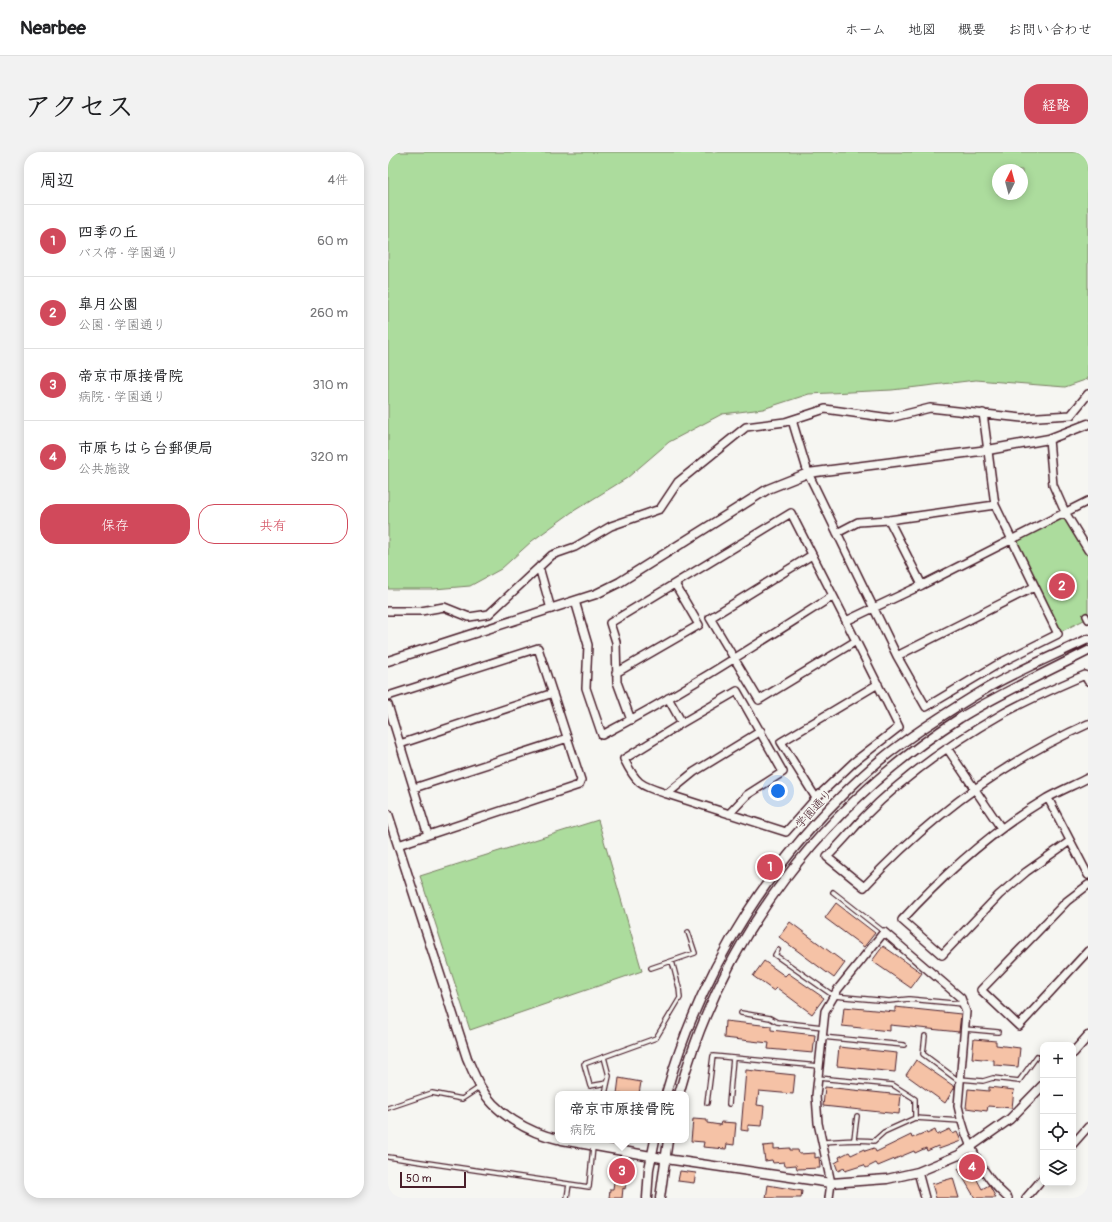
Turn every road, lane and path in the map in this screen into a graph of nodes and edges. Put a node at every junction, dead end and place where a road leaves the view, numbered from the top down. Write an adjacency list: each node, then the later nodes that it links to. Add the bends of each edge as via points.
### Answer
1 (1088, 394): 2 (street, via 1071,415 1022,418)
2 (983, 414): 3 (street, via 930,408 890,418 825,408); 6 (street)
3 (792, 420): 7 (street); 16 (street, via 746,427 678,482 660,509 611,526 576,547 552,555)
4 (1088, 424): 5 (street)
5 (1049, 439): 6 (street); 10 (street, via 1053,485)
6 (988, 450): 7 (street); 9 (street)
7 (808, 473): 12 (street); 21 (street, via 768,489 620,582)
8 (1088, 501): 10 (street)
9 (995, 505): 11 (street); 13 (street)
10 (1066, 512): 13 (street); 14 (street)
11 (889, 520): 12 (street, via 858,522); 18 (street)
12 (837, 533): 22 (street)
13 (1011, 540): 18 (street); 19 (street)
14 (1088, 550)
15 (812, 554): 17 (street, via 791,513); 20 (street); 30 (street, via 710,618)
16 (538, 568): 23 (street); 24 (street, via 489,614 469,617 444,607 421,611)
17 (675, 584): 32 (street, via 610,623 616,642); 32 (street, via 699,625)
18 (922, 585): 22 (street)
19 (1034, 587): 29 (street); 29 (street, via 1058,634 1000,663 926,707)
20 (833, 596): 25 (street); 30 (street)
21 (575, 601): 23 (street); 39 (street, via 588,645 586,688 602,735)
22 (874, 608): 25 (street); 29 (street)
23 (551, 609): 31 (street)
24 (388, 611)
25 (846, 621): 27 (street)
26 (1088, 639): 88 (street, 学園通り, via 990,687 954,709 880,760 844,794 787,856 761,890 721,956 693,1015)
27 (856, 641): 30 (street, via 760,700); 34 (street)
28 (1088, 651): 89 (street, 学園通り, via 989,701 910,753 883,774 792,867 756,919 733,959 704,1020)
29 (897, 656)
30 (735, 658): 37 (street)
31 (388, 661)
32 (616, 673): 39 (street)
33 (1088, 681): 45 (street, via 1085,675 1033,698)
34 (878, 684): 50 (street, via 900,727 854,762); 50 (street, via 781,742)
35 (554, 693): 36 (street, via 538,648); 43 (street); 44 (street)
36 (388, 696)
37 (668, 698): 39 (street); 40 (street)
38 (388, 705): 44 (street)
39 (631, 720)
40 (682, 723): 42 (street, via 737,691); 49 (street, via 624,759 634,778 643,786)
41 (1088, 724): 48 (street, via 1013,762)
42 (761, 731): 49 (street, via 694,772); 53 (street, via 783,772 747,795)
43 (568, 738): 47 (street); 55 (street, via 581,780 579,785)
44 (400, 744): 47 (street)
45 (947, 748): 48 (street); 48 (street, via 890,792 827,857 864,887 886,862)
46 (1088, 778): 51 (street)
47 (414, 788): 55 (street)
48 (974, 788): 54 (street)
49 (667, 794): 53 (street)
50 (816, 798): 53 (street, via 786,832)
51 (1048, 798): 54 (street); 56 (street)
52 (388, 814): 57 (street)
53 (729, 814)
54 (1001, 828): 56 (street, via 930,890 902,920 942,955 999,895)
55 (428, 836): 57 (street)
56 (1070, 841): 58 (street)
57 (398, 845): 85 (street)
58 (1088, 875)
59 (1088, 885): 64 (street, via 1067,901 981,990 1019,1026)
60 (833, 892): 62 (lane)
61 (688, 932): 65 (lane, via 695,954)
62 (884, 932): 67 (street); 68 (street, via 961,998)
63 (778, 950): 67 (lane, via 776,956)
64 (1088, 950)
65 (672, 961): 66 (lane); 79 (lane, via 680,998 656,1038)
66 (651, 968)
67 (834, 996): 68 (lane); 70 (street, via 825,1011)
68 (963, 1004): 71 (street, via 966,1012)
69 (741, 1013): 70 (lane, via 770,1018 777,1022)
70 (823, 1027): 75 (street)
71 (965, 1029): 72 (lane); 83 (street)
72 (998, 1032)
73 (925, 1036): 83 (lane, via 923,1054)
74 (1088, 1036): 77 (street)
75 (822, 1037): 76 (lane); 81 (street)
76 (904, 1046)
77 (1076, 1050)
78 (1037, 1056): 83 (lane, via 1019,1081 993,1078 983,1081)
79 (604, 1057): 84 (lane, via 609,1076); 84 (lane, via 584,1064 590,1086)
80 (733, 1058): 81 (lane); 90 (lane, via 712,1056); 91 (lane)
81 (819, 1066): 82 (street)
82 (818, 1078): 94 (lane, via 893,1086 915,1099); 100 (street, via 818,1123)
83 (960, 1081): 95 (street, via 958,1106)
84 (606, 1083): 87 (lane)
85 (480, 1087): 92 (lane, via 462,1099 432,1093); 97 (street, via 504,1114 519,1124)
86 (1040, 1088): 105 (street, via 1010,1119)
87 (605, 1091)
88 (667, 1091)
89 (680, 1091)
90 (707, 1103)
91 (729, 1104)
92 (388, 1108)
93 (857, 1116): 98 (lane)
94 (916, 1118): 95 (lane); 98 (lane, via 884,1132 874,1141)
95 (961, 1121): 105 (street)
96 (1088, 1128): 99 (street)
97 (555, 1138)
98 (854, 1139): 100 (lane)
99 (1076, 1141)
100 (823, 1142): 111 (street)
101 (583, 1143): 104 (street)
102 (654, 1143): 106 (street)
103 (668, 1143): 108 (street)
104 (597, 1145): 106 (street); 112 (lane, via 589,1187)
105 (970, 1147): 109 (street, via 938,1166); 118 (street, via 995,1187)
106 (652, 1156): 108 (street); 114 (street)
107 (388, 1158): 112 (lane)
108 (665, 1158): 111 (street); 115 (street)
109 (918, 1172): 111 (street, via 887,1179); 117 (street)
110 (1040, 1182): 119 (street)
111 (831, 1183): 116 (street)
112 (569, 1184): 113 (lane)
113 (567, 1198)
114 (647, 1198)
115 (660, 1198)
116 (829, 1198)
117 (925, 1198)
118 (1008, 1198)
119 (1026, 1198)

